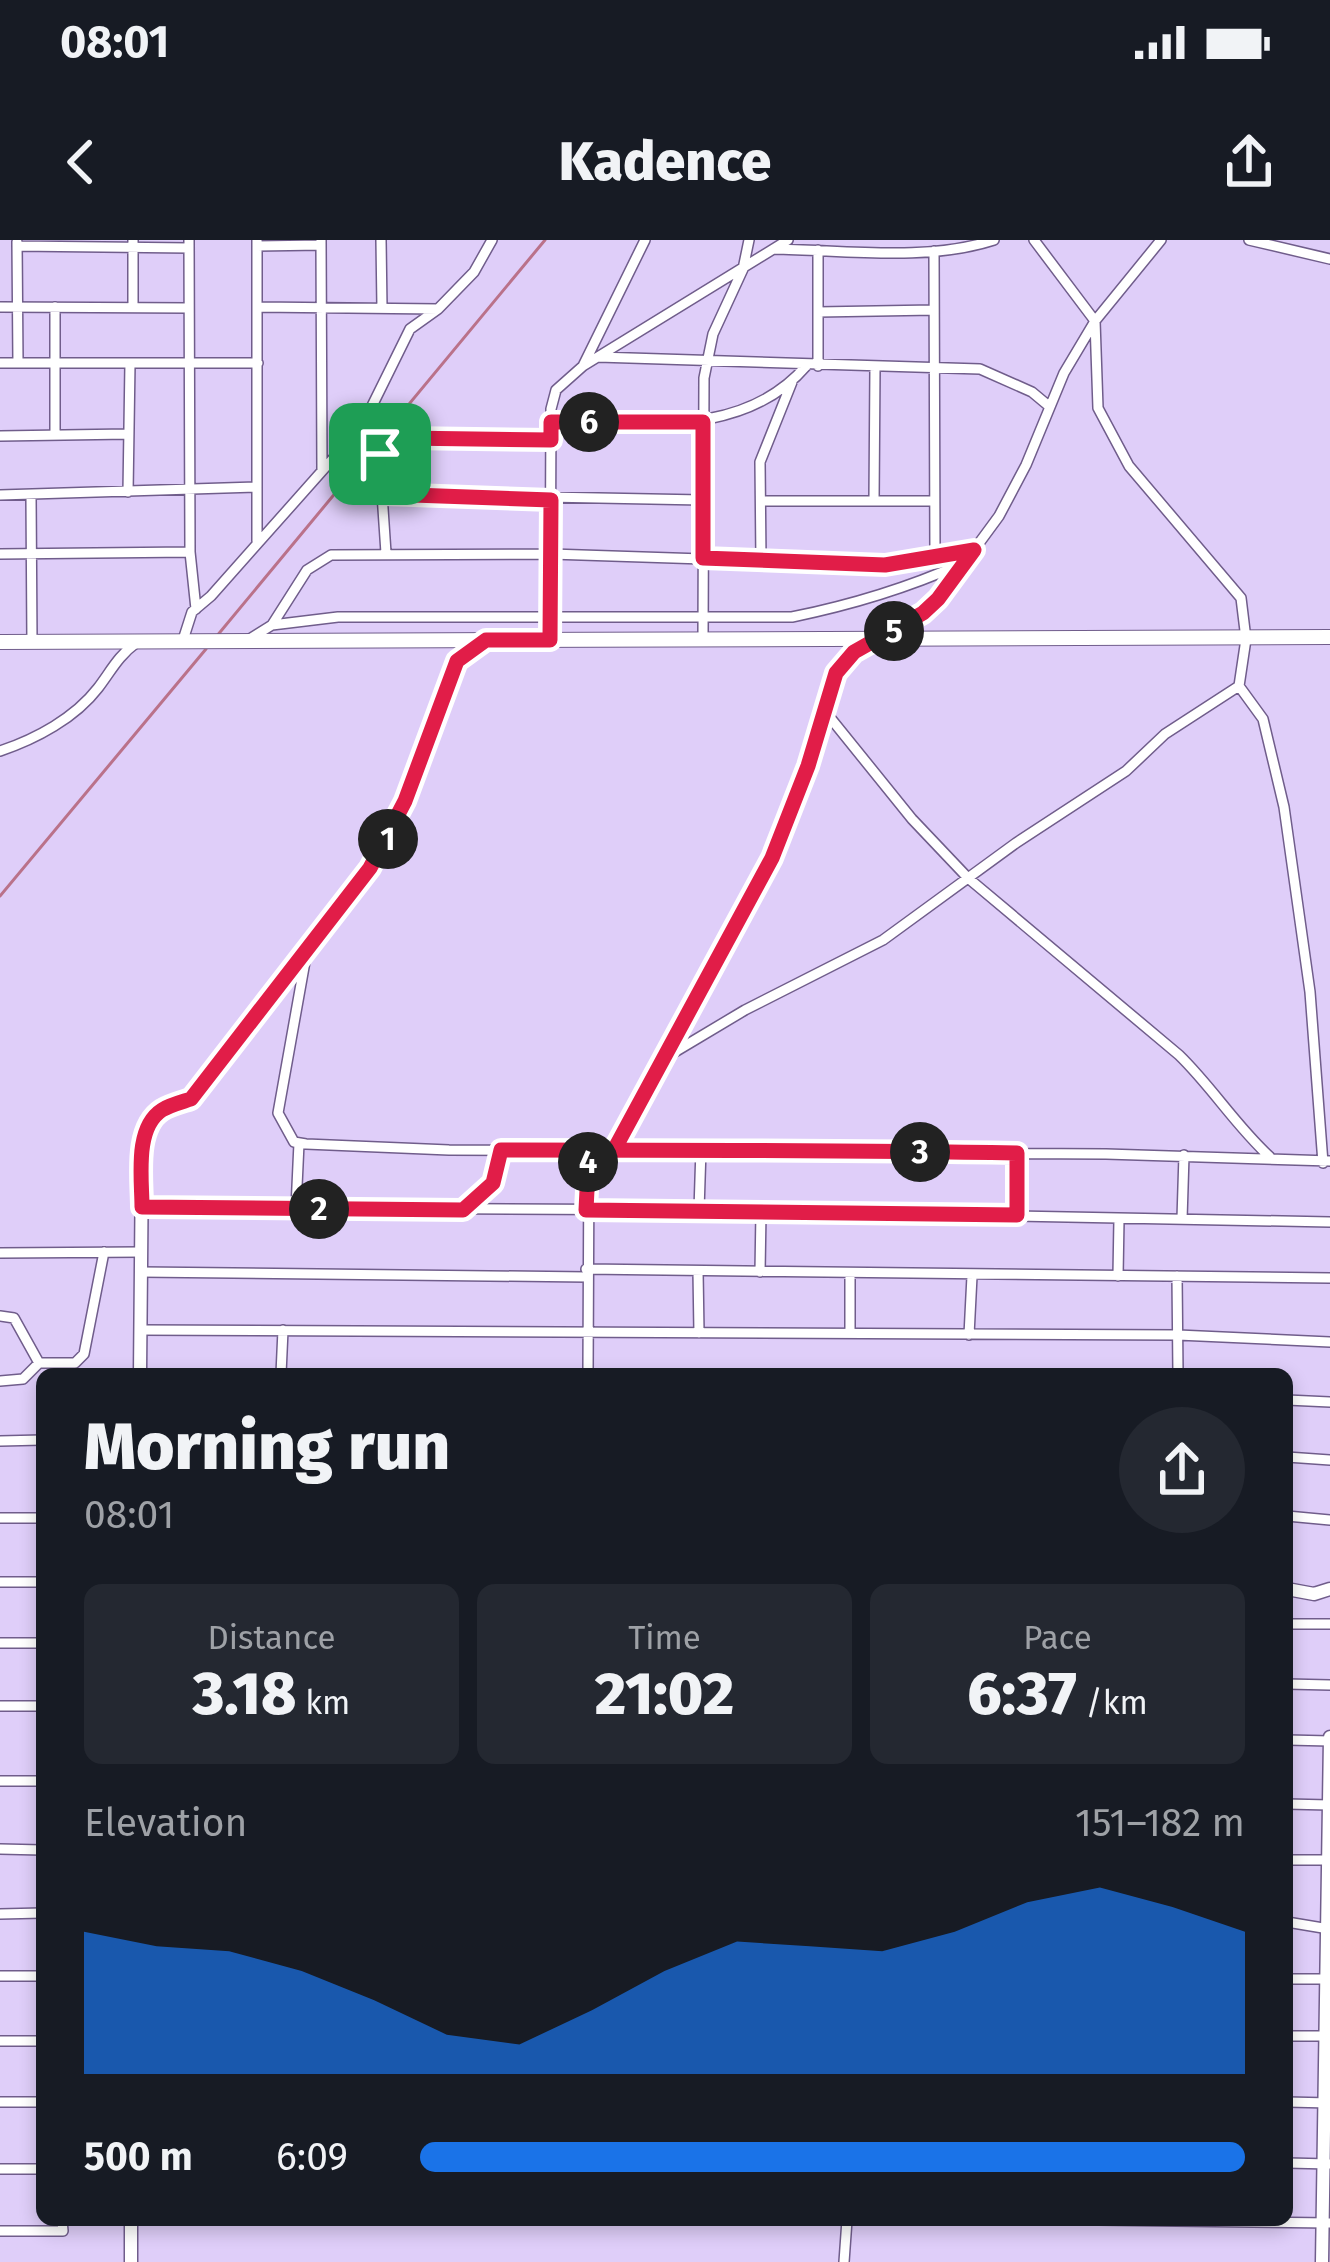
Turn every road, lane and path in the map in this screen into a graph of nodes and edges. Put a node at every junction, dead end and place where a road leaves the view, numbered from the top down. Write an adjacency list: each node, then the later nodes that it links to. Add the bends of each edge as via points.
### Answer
1 (381, 240): 27 (street)
2 (492, 240): 28 (street)
3 (645, 240): 40 (street)
4 (749, 240): 19 (street)
5 (788, 240): 15 (street)
6 (994, 240): 17 (street)
7 (1034, 240): 31 (street)
8 (1161, 240): 31 (street)
9 (1249, 240): 18 (street)
10 (321, 242): 13 (street); 24 (street)
11 (17, 243): 12 (street); 21 (street)
12 (133, 243): 14 (street); 23 (street)
13 (257, 243): 26 (street)
14 (189, 244): 25 (street)
15 (774, 250): 16 (street); 19 (street)
16 (818, 250): 17 (street); 30 (street)
17 (934, 251): 29 (street)
18 (1330, 259)
19 (743, 268): 32 (street); 33 (street)
20 (0, 307): 21 (street)
21 (18, 307): 22 (street); 35 (street)
22 (55, 307): 23 (street); 36 (street)
23 (134, 307): 25 (street)
24 (321, 307): 26 (street); 27 (street); 52 (street)
25 (189, 308): 38 (street)
26 (258, 308): 39 (street)
27 (382, 308): 28 (street)
28 (438, 309): 52 (street, via 410,329 372,406)
29 (934, 310): 30 (street); 43 (street)
30 (818, 312): 41 (street)
31 (1095, 321): 45 (street); 79 (street, via 1098,408 1148,492 1235,588)
32 (598, 358): 33 (street); 40 (street)
33 (706, 360): 41 (street); 47 (street)
34 (0, 363): 35 (street)
35 (18, 363): 36 (street)
36 (54, 363): 37 (street); 49 (street)
37 (130, 363): 38 (street); 48 (street)
38 (189, 363): 39 (street); 54 (street)
39 (258, 363): 53 (street)
40 (583, 365): 46 (street, via 556,390)
41 (812, 365): 42 (street); 44 (street)
42 (874, 367): 43 (street); 62 (street)
43 (933, 367): 45 (street, via 1002,376); 63 (street)
44 (792, 382): 47 (street, via 754,407); 61 (street, via 763,447)
45 (1050, 407): 65 (street, via 1008,499)
46 (551, 422): 47 (street); 51 (street)
47 (703, 422): 60 (street)
48 (128, 434): 49 (street); 55 (street)
49 (55, 435): 50 (street)
50 (0, 436)
51 (551, 440): 56 (street, via 394,439 380,454); 59 (street)
52 (322, 470): 64 (street)
53 (257, 487): 54 (street); 64 (street)
54 (190, 490): 55 (street); 66 (street)
55 (128, 492): 58 (street)
56 (385, 494): 59 (street); 69 (street)
57 (0, 496): 58 (street)
58 (31, 496): 68 (street)
59 (551, 500): 60 (street); 70 (street)
60 (702, 500): 71 (street)
61 (760, 501): 62 (street); 73 (street)
62 (874, 501): 63 (street)
63 (934, 501): 72 (street)
64 (257, 541): 75 (street)
65 (974, 550): 72 (street); 74 (street)
66 (190, 552): 68 (street); 75 (street)
67 (0, 554): 68 (street)
68 (32, 554): 89 (street)
69 (386, 554): 70 (street); 78 (street, via 318,560)
70 (551, 554): 71 (street); 76 (street)
71 (703, 558): 73 (street); 77 (street)
72 (935, 558): 73 (street, via 885,565)
73 (761, 561)
74 (965, 562): 77 (street, via 812,613); 87 (street, via 923,613)
75 (196, 609): 82 (street)
76 (550, 616): 77 (street); 78 (street); 85 (street)
77 (703, 617): 86 (street)
78 (272, 625): 83 (street)
79 (1246, 638): 80 (main road); 87 (main road); 90 (street)
80 (1330, 638)
81 (140, 640): 82 (main road); 89 (main road); 92 (street, via 63,720)
82 (183, 640): 83 (main road)
83 (248, 640): 84 (main road)
84 (486, 640): 85 (main road); 94 (street, via 457,661 388,839)
85 (550, 640): 86 (main road)
86 (703, 640): 87 (main road)
87 (880, 640): 91 (street, via 836,673)
88 (0, 642): 89 (main road)
89 (32, 642)
90 (1239, 686): 93 (street); 104 (street, via 1263,718 1284,807)
91 (824, 710): 93 (street); 95 (street, via 772,858)
92 (0, 751)
93 (968, 878): 95 (street, via 883,940); 103 (street, via 1179,1055)
94 (308, 949): 96 (street, via 278,1113); 105 (street, via 191,1099 160,1111 148,1126)
95 (663, 1059): 100 (street)
96 (299, 1143): 98 (street); 106 (street)
97 (700, 1149): 100 (street); 101 (street); 109 (street)
98 (501, 1150): 99 (street); 107 (street, via 493,1183)
99 (589, 1150): 100 (street); 108 (street)
100 (614, 1150)
101 (1017, 1153): 102 (street); 111 (street)
102 (1184, 1156): 103 (street); 113 (street)
103 (1270, 1157): 104 (street)
104 (1326, 1162)
105 (142, 1207): 106 (street); 117 (street)
106 (296, 1208): 107 (street)
107 (463, 1210): 108 (street)
108 (586, 1210): 109 (street); 121 (street)
109 (699, 1210): 110 (street)
110 (761, 1212): 111 (street); 120 (street)
111 (1017, 1215): 112 (street)
112 (1119, 1219): 113 (street); 124 (street)
113 (1182, 1219): 114 (street)
114 (1330, 1222)
115 (0, 1252): 116 (street)
116 (104, 1252): 117 (street); 138 (street, via 84,1354)
117 (141, 1252): 119 (street)
118 (698, 1271): 120 (street); 121 (street); 131 (street)
119 (141, 1272): 121 (street); 128 (street)
120 (760, 1272): 122 (street)
121 (586, 1273): 130 (street)
122 (850, 1273): 123 (street); 132 (street)
123 (972, 1276): 124 (street); 133 (street)
124 (1118, 1276): 125 (street)
125 (1177, 1276): 126 (street); 134 (street)
126 (1330, 1278)
127 (0, 1316): 136 (street, via 14,1318)
128 (140, 1330): 129 (street); 139 (street)
129 (283, 1330): 130 (street); 140 (street)
130 (586, 1332): 131 (street); 141 (street)
131 (698, 1333): 132 (street)
132 (850, 1333): 133 (street)
133 (969, 1335): 134 (street)
134 (1178, 1335): 135 (street); 142 (street)
135 (1330, 1342)
136 (40, 1363): 137 (street); 143 (street, via 23,1378)
137 (54, 1368)
138 (64, 1368)
139 (140, 1368)
140 (281, 1368)
141 (588, 1368)
142 (1178, 1368)
143 (0, 1381)
144 (1293, 1400): 145 (street)
145 (1330, 1402)
146 (36, 1440): 147 (street)
147 (0, 1441)
148 (1293, 1457): 149 (street)
149 (1330, 1460)
150 (1293, 1517): 153 (street)
151 (0, 1518): 152 (street)
152 (36, 1518)
153 (1330, 1520)
154 (0, 1582): 155 (street)
155 (36, 1582)
156 (1330, 1589): 157 (street)
157 (1293, 1590)
158 (1293, 1624): 159 (street)
159 (1330, 1624)
160 (0, 1643): 161 (street)
161 (36, 1643)
162 (1293, 1684): 163 (street)
163 (1330, 1685)
164 (0, 1706): 165 (street)
165 (36, 1706)
166 (1330, 1739): 167 (street); 168 (street)
167 (1293, 1741)
168 (1330, 1766): 172 (street)
169 (0, 1781): 170 (street)
170 (36, 1781)
171 (1293, 1804): 172 (street)
172 (1329, 1805): 173 (street)
173 (1329, 1822): 177 (street)
174 (0, 1849): 175 (street)
175 (36, 1850)
176 (1293, 1860): 177 (street)
177 (1328, 1863): 181 (street)
178 (36, 1913): 179 (street)
179 (0, 1914)
180 (1293, 1923): 181 (street)
181 (1329, 1929): 185 (street)
182 (0, 1976): 183 (street)
183 (36, 1976)
184 (1293, 1979): 185 (street)
185 (1327, 1986): 187 (street)
186 (1293, 2036): 187 (street)
187 (1325, 2036): 190 (street)
188 (0, 2041): 189 (street)
189 (36, 2041)
190 (1327, 2051): 194 (street)
191 (0, 2102): 192 (street)
192 (36, 2102)
193 (1293, 2102): 194 (street)
194 (1327, 2103): 196 (street)
195 (1293, 2163): 196 (street)
196 (1326, 2164): 200 (street)
197 (0, 2169): 198 (street)
198 (36, 2169)
199 (1293, 2223): 200 (street)
200 (1326, 2223): 207 (street)
201 (63, 2226): 204 (street)
202 (131, 2226): 205 (street)
203 (847, 2226): 206 (street)
204 (0, 2231)
205 (130, 2262)
206 (844, 2262)
207 (1322, 2262)

